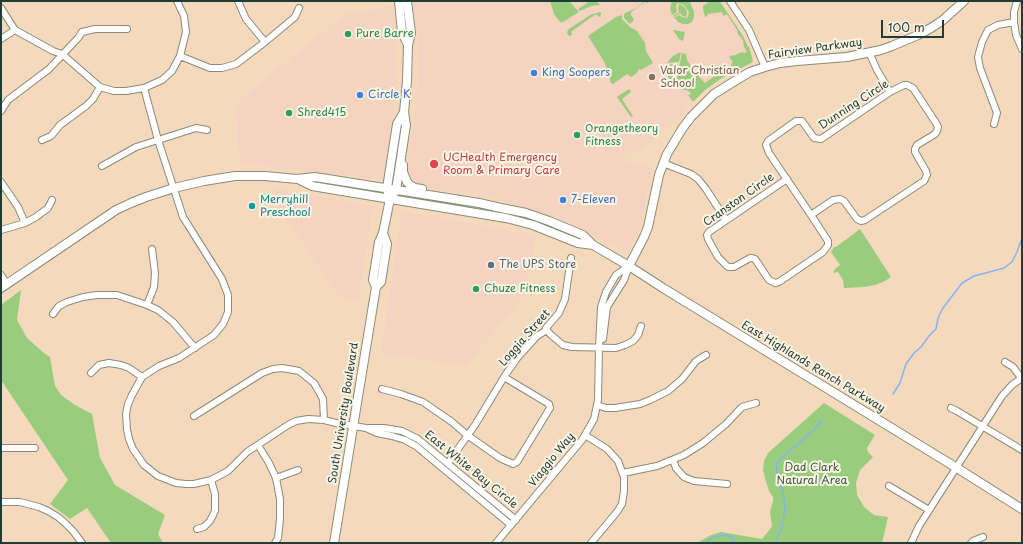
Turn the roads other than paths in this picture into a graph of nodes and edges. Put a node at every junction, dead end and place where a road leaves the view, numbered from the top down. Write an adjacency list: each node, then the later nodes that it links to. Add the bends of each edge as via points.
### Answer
1 (177, 1): 19 (street, via 184,16 186,32)
2 (238, 1): 14 (street, via 246,18)
3 (399, 1): 15 (main road, South University Boulevard, via 402,32)
4 (407, 1): 15 (main road, South University Boulevard, via 411,33)
5 (730, 1): 20 (street, via 750,30)
6 (964, 1): 17 (main road, Fairview Parkway, via 943,20 918,35)
7 (1017, 1): 10 (street)
8 (1, 8): 12 (street)
9 (299, 8): 14 (street, via 295,17)
10 (1014, 22): 16 (street, via 1016,36); 26 (street, via 988,30 978,57 997,113)
11 (127, 29): 18 (street, via 95,29 82,32)
12 (15, 30): 13 (street); 18 (street)
13 (1, 39)
14 (265, 42): 19 (street, via 236,64 222,68 210,68)
15 (408, 45): 25 (main road, South University Boulevard)
16 (1022, 49)
17 (869, 52): 20 (main road, Fairview Parkway); 23 (street, via 876,70)
18 (62, 54): 21 (street); 24 (street, via 49,69 8,100)
19 (180, 56): 22 (street, via 172,71 162,80)
20 (765, 67): 32 (main road, Fairview Parkway, via 724,86 704,103 682,129)
21 (100, 87): 22 (street, via 114,92); 29 (street, via 86,106 60,125 51,136)
22 (144, 88): 30 (street)
23 (890, 92): 28 (street, Dunning Circle, via 821,139 814,138 802,121 796,121); 43 (street, Dunning Circle, via 904,85 913,88 938,127 935,134 915,149 926,171 924,181 865,220 857,219 844,200 840,199 833,200)
24 (1, 111)
25 (404, 112): 31 (main road, South University Boulevard, via 406,125); 38 (main road, South University Boulevard, via 398,124)
26 (994, 124)
27 (207, 130): 30 (street, via 196,128)
28 (777, 134): 35 (street, Cranston Circle, via 766,143 766,148)
29 (42, 140)
30 (158, 140): 33 (street, via 136,147); 37 (street)
31 (402, 150): 39 (main road, South University Boulevard); 40 (main road, via 403,172 407,182 415,188)
32 (663, 164): 44 (street, via 698,179); 50 (main road, Fairview Parkway, via 648,227)
33 (102, 166)
34 (297, 179): 37 (main road, via 235,176); 38 (main road, East Highlands Ranch Parkway, via 315,177); 41 (main road, East Highlands Ranch Parkway, via 312,186)
35 (787, 179): 43 (street, Cranston Circle); 44 (street, Cranston Circle)
36 (1, 182): 45 (street, via 18,207)
37 (174, 188): 52 (main road, via 116,210); 57 (street, via 183,217 222,279 228,295 228,312 223,324 214,335)
38 (387, 188): 39 (main road, East Highlands Ranch Parkway); 41 (main road, South University Boulevard)
39 (396, 190): 40 (main road, East Highlands Ranch Parkway); 41 (main road, South University Boulevard)
40 (437, 196): 47 (main road, East Highlands Ranch Parkway, via 526,213 583,235)
41 (390, 199): 47 (main road, East Highlands Ranch Parkway, via 514,220 578,243); 71 (main road, South University Boulevard, via 379,242 373,280 376,287)
42 (52, 200): 45 (street, via 48,208)
43 (811, 215): 44 (street, Cranston Circle, via 828,245 823,252 775,283 769,280 755,259 731,268 718,257 707,235)
44 (726, 220)
45 (25, 223): 46 (street)
46 (1, 230)
47 (593, 245): 50 (main road, East Highlands Ranch Parkway)
48 (152, 249): 53 (street, via 154,287)
49 (572, 258): 56 (street, Loggia Street, via 565,299)
50 (629, 266): 58 (street, Viaggio Way, via 624,280 607,307); 58 (street, Viaggio Way, via 616,275 606,292 601,307); 82 (main road, East Highlands Ranch Parkway)
51 (1, 275): 52 (street)
52 (4, 286)
53 (146, 304): 54 (street, via 117,295 97,295 67,302 59,306); 57 (street, via 173,322)
54 (53, 314)
55 (641, 326): 58 (street, via 638,335 625,346)
56 (547, 330): 58 (street, via 563,345); 63 (street, Loggia Street, via 537,336)
57 (195, 348): 62 (street)
58 (600, 348): 67 (street, Viaggio Way, via 602,370)
59 (706, 355): 67 (street, via 668,391 650,400 614,408)
60 (1005, 362): 64 (street)
61 (91, 373): 62 (street, via 99,365 109,363 129,368)
62 (142, 377): 86 (street, via 128,404 126,414 126,429 138,457 158,476 176,483 194,484)
63 (504, 377): 74 (street, Loggia Street); 74 (street, via 549,404 550,408 517,462 513,464 500,458)
64 (1022, 378): 72 (street, via 1002,396)
65 (382, 389): 74 (street, via 423,402)
66 (756, 403): 80 (street, via 742,407 703,443)
67 (597, 405): 75 (street, Viaggio Way, via 594,419)
68 (951, 408): 72 (street)
69 (194, 416): 70 (street, via 262,373 282,368 299,371 314,383 323,400)
70 (324, 420): 71 (street); 76 (street, via 308,419 288,425)
71 (353, 426): 73 (street); 97 (main road, South University Boulevard)
72 (982, 426): 79 (street); 82 (street)
73 (366, 428): 81 (street, East White Bay Circle, via 402,431 418,439); 92 (street, via 416,446)
74 (468, 435): 81 (street, Loggia Street)
75 (585, 435): 84 (street, via 608,449 618,461); 92 (street, Viaggio Way)
76 (258, 445): 85 (street); 86 (street, via 228,471)
77 (1, 448): 78 (street)
78 (35, 448)
79 (1022, 450)
80 (673, 460): 84 (street); 87 (street, via 684,477 694,481)
81 (448, 463): 92 (street, East White Bay Circle)
82 (957, 468): 90 (main road, East Highlands Ranch Parkway); 91 (street)
83 (298, 470): 85 (street)
84 (623, 473): 99 (street, via 622,504)
85 (276, 478): 96 (street, via 280,520)
86 (211, 480): 93 (street, via 215,511 210,521)
87 (727, 484)
88 (889, 486): 91 (street)
89 (1, 502): 95 (street, via 20,502 48,511 65,523)
90 (1022, 509)
91 (929, 510): 100 (street)
92 (514, 522): 98 (street, Viaggio Way)
93 (197, 529)
94 (982, 537): 101 (street)
95 (82, 543)
96 (275, 543)
97 (334, 543)
98 (496, 543)
99 (591, 543)
100 (911, 543)
101 (971, 543)

